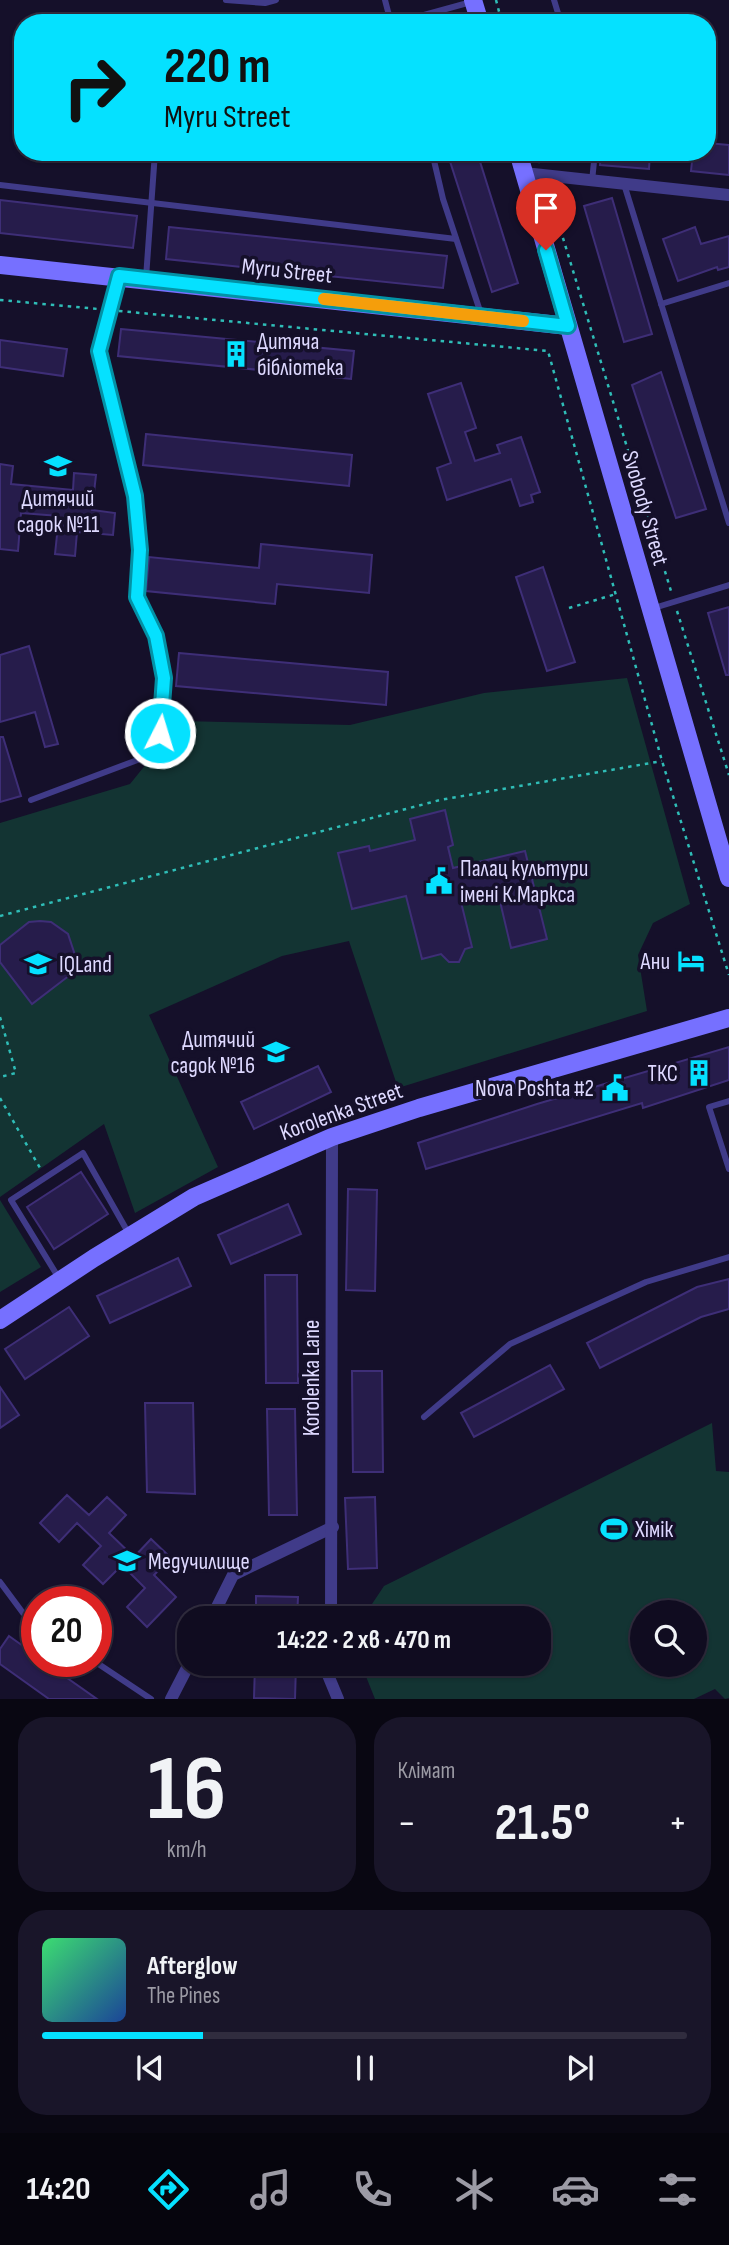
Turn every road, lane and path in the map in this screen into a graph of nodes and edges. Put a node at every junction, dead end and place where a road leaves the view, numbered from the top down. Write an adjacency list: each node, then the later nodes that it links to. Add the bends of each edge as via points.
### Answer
1 (226, 0): 3 (lane)
2 (276, 0): 3 (lane)
3 (243, 1)
4 (473, 1): 5 (lane)
5 (426, 14)
6 (154, 161): 17 (lane)
7 (434, 161): 18 (lane)
8 (520, 161): 11 (main road, Svobody Street)
9 (539, 161): 12 (path)
10 (593, 161): 13 (lane)
11 (524, 173): 12 (street); 27 (main road, Svobody Street)
12 (543, 175): 13 (street); 31 (path)
13 (592, 181): 14 (street)
14 (624, 184): 16 (street); 24 (lane)
15 (0, 185): 17 (lane)
16 (729, 195)
17 (150, 203): 18 (lane); 21 (lane)
18 (456, 239): 26 (lane)
19 (0, 265): 20 (main road, Myru Street)
20 (119, 276): 21 (main road, Myru Street); 25 (lane)
21 (146, 279): 26 (main road, Myru Street)
22 (729, 283): 24 (lane)
23 (0, 300): 25 (path)
24 (661, 304): 28 (lane)
25 (109, 310): 30 (path, via 548,351); 36 (lane, via 99,351 135,496 140,550 137,597 156,636 164,678 160,733 140,759)
26 (482, 316): 27 (main road, Myru Street)
27 (568, 326): 33 (main road, Svobody Street)
28 (729, 523)
29 (729, 586): 31 (lane)
30 (616, 594): 32 (path); 34 (path)
31 (674, 601): 33 (lane); 35 (path)
32 (569, 608)
33 (649, 609): 37 (main road, Svobody Street)
34 (662, 761): 38 (path, via 440,800); 39 (path)
35 (729, 775)
36 (31, 800)
37 (729, 878)
38 (0, 916)
39 (729, 975)
40 (0, 1017): 42 (path, via 16,1073)
41 (729, 1018): 45 (main road, Korolenka Street)
42 (0, 1077)
43 (0, 1098): 47 (path)
44 (729, 1101): 46 (lane, via 709,1107)
45 (332, 1137): 48 (main road, Korolenka Street, via 194,1197); 53 (street, Korolenka Lane)
46 (729, 1169)
47 (44, 1177): 48 (lane, via 83,1153); 50 (lane, via 11,1200)
48 (130, 1236): 50 (main road, Korolenka Street)
49 (729, 1257): 52 (lane, via 646,1282 510,1344)
50 (60, 1280): 51 (main road, Korolenka Street)
51 (0, 1320)
52 (424, 1417)
53 (333, 1527): 55 (street, via 233,1575); 56 (street, Korolenka Lane)
54 (0, 1582): 57 (lane)
55 (218, 1606)
56 (331, 1606)
57 (21, 1610)
58 (112, 1673): 61 (lane)
59 (183, 1676): 62 (street)
60 (328, 1676): 63 (street)
61 (151, 1699)
62 (171, 1699)
63 (338, 1699)

